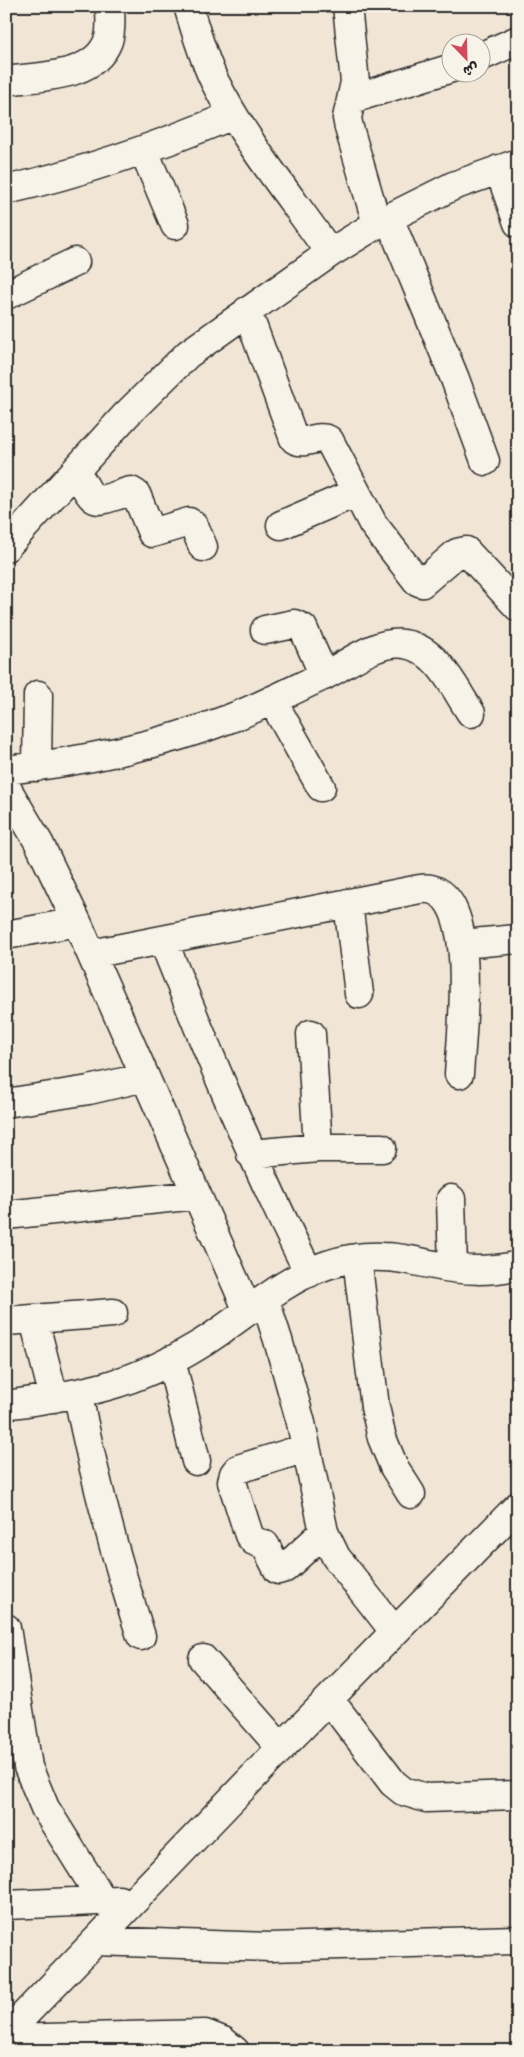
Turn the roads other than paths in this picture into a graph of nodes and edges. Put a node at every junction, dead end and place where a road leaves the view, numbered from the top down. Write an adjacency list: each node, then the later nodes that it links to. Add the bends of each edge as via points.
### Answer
1 (110, 6): 7 (street, via 109,40 90,64 75,70)
2 (188, 6): 9 (street, via 214,80)
3 (347, 6): 8 (street, via 355,82)
4 (518, 40): 5 (street)
5 (492, 52)
6 (442, 71): 8 (street)
7 (6, 81)
8 (352, 98): 13 (street, via 348,128)
9 (233, 116): 10 (street); 16 (street)
10 (144, 152): 12 (street); 15 (street)
11 (508, 166): 13 (street, via 453,186); 14 (street)
12 (6, 190)
13 (383, 221): 16 (street); 20 (street, via 455,379)
14 (518, 224)
15 (175, 225)
16 (330, 253): 19 (street)
17 (75, 262): 18 (street)
18 (6, 295)
19 (247, 311): 21 (street, via 188,354); 22 (street, via 292,436 297,441 329,440)
20 (485, 461)
21 (76, 470): 24 (street); 25 (street, via 93,498 108,500 131,491 136,494 152,533 189,522 194,526)
22 (355, 493): 23 (street); 26 (street, via 394,553 419,583 425,582 457,554 466,551)
23 (281, 525)
24 (6, 548)
25 (203, 548)
26 (518, 607)
27 (265, 630): 28 (street, via 294,624 303,628)
28 (324, 676): 30 (street); 31 (street, via 380,647 405,644 428,654 439,665)
29 (38, 695): 32 (street)
30 (272, 700): 32 (street, via 231,718 175,736); 35 (street)
31 (470, 713)
32 (37, 767): 33 (street)
33 (6, 770)
34 (6, 787): 37 (street, via 39,843)
35 (321, 788)
36 (348, 903): 40 (street); 41 (street, via 429,888 438,890 454,912); 43 (street)
37 (77, 922): 38 (street); 42 (street)
38 (6, 936)
39 (518, 939): 41 (street)
40 (163, 940): 42 (street); 50 (street)
41 (462, 944): 45 (street, via 464,971)
42 (91, 954): 46 (street)
43 (359, 994)
44 (311, 1034): 48 (street)
45 (459, 1074)
46 (145, 1076): 47 (street, via 89,1090); 51 (street)
47 (6, 1104)
48 (318, 1148): 49 (street); 50 (street)
49 (382, 1148)
50 (251, 1154): 57 (street)
51 (197, 1195): 53 (street); 58 (street)
52 (451, 1199): 56 (street)
53 (6, 1215)
54 (357, 1258): 56 (street, via 384,1256); 57 (street); 67 (street, via 375,1407 382,1438 394,1467)
55 (518, 1265): 56 (street, via 483,1270)
56 (452, 1268)
57 (310, 1273): 58 (street)
58 (256, 1306): 62 (street); 65 (street, via 290,1382)
59 (113, 1313): 60 (street)
60 (34, 1320): 61 (street); 63 (street)
61 (6, 1322)
62 (171, 1360): 63 (street, via 141,1376 107,1388); 66 (street)
63 (66, 1397): 64 (street); 72 (street, via 94,1476)
64 (6, 1405)
65 (306, 1448): 69 (street); 69 (street, via 238,1469 232,1482 249,1535 265,1545 278,1570 285,1568)
66 (196, 1461)
67 (411, 1494)
68 (518, 1506): 71 (street)
69 (324, 1532): 71 (street, via 336,1557)
70 (6, 1628): 76 (street)
71 (394, 1631): 74 (street)
72 (141, 1636)
73 (203, 1659): 75 (street)
74 (329, 1698): 75 (street); 77 (street, via 393,1783 403,1791 426,1798)
75 (281, 1748): 78 (street)
76 (17, 1768): 79 (street)
77 (518, 1795)
78 (135, 1900): 79 (street); 82 (street)
79 (103, 1901): 80 (street)
80 (6, 1905)
81 (518, 1940): 82 (street, via 270,1946)
82 (96, 1941): 83 (street)
83 (6, 2034)
84 (6, 2039): 85 (street, via 205,2034 223,2041)
85 (235, 2051)

